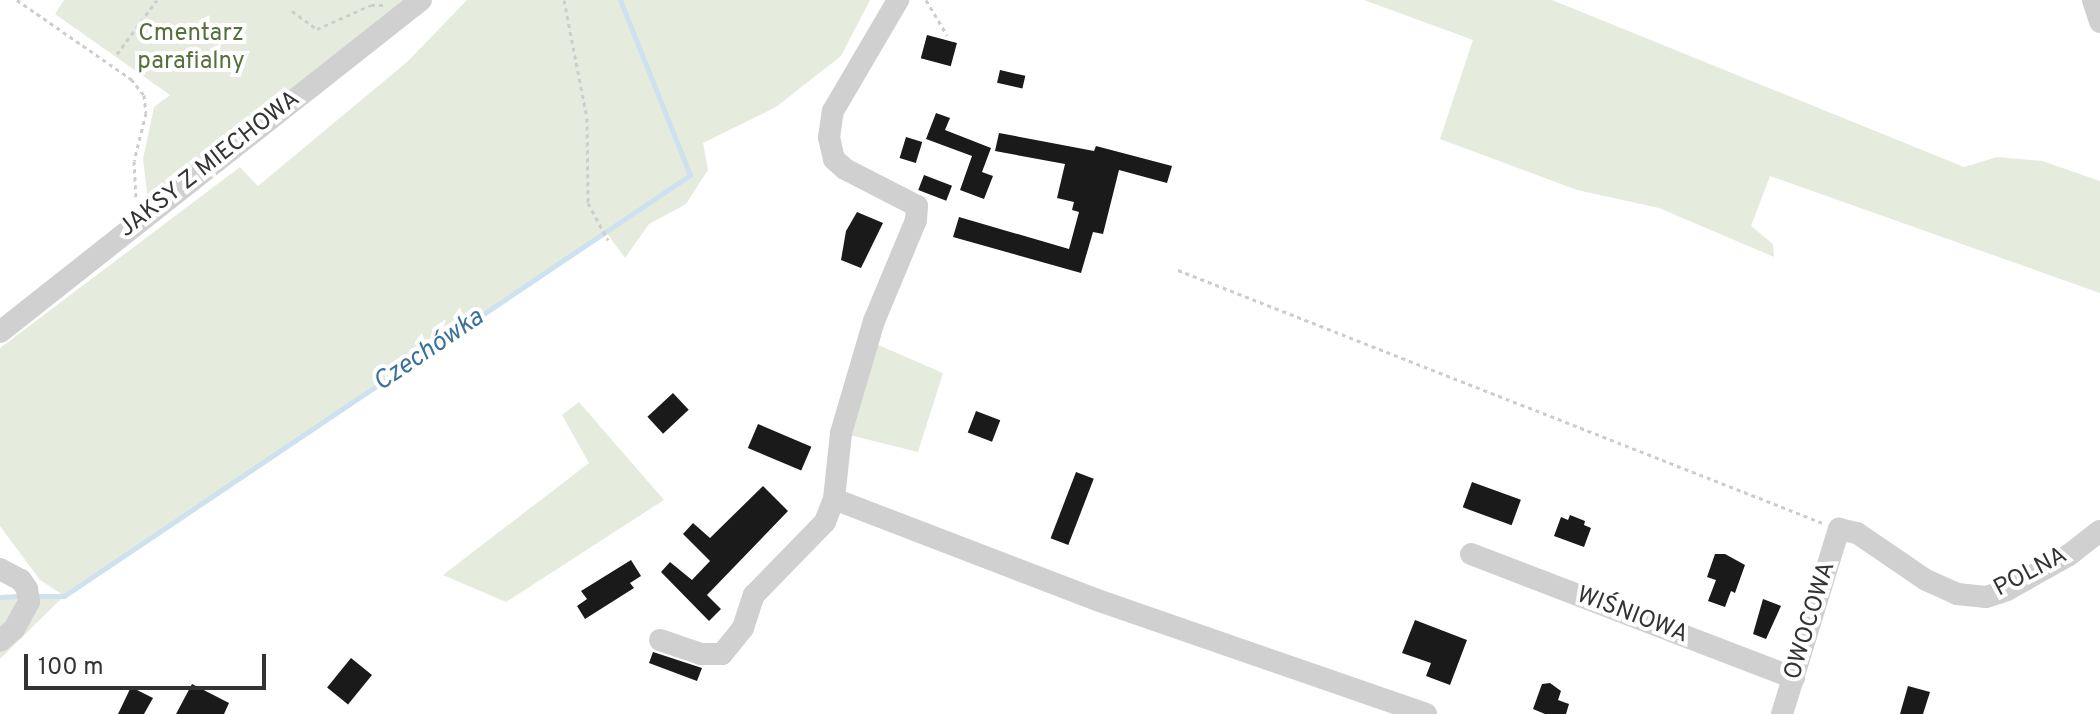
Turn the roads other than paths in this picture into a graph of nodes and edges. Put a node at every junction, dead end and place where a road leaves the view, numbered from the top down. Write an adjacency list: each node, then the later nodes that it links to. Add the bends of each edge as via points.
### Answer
1 (421, 0): 5 (street, JAKSY Z MIECHOWA)
2 (898, 0): 6 (street, via 833,111 829,138 834,159 845,169 917,206 874,321 841,433)
3 (2093, 0): 4 (street)
4 (2100, 22)
5 (0, 332)
6 (834, 499): 11 (street, via 825,522 754,595 743,628 722,654 701,654); 14 (street, via 1128,612)
7 (1839, 529): 8 (street, POLNA, via 1857,533 1926,580 1957,594 1986,597 2069,555); 13 (street, OWOCOWA)
8 (2100, 531)
9 (1471, 554): 13 (street, WIŚNIOWA)
10 (0, 569): 12 (street, via 27,589 26,612)
11 (660, 640)
12 (0, 641)
13 (1794, 678): 15 (street, OWOCOWA)
14 (1426, 714)
15 (1782, 714)

